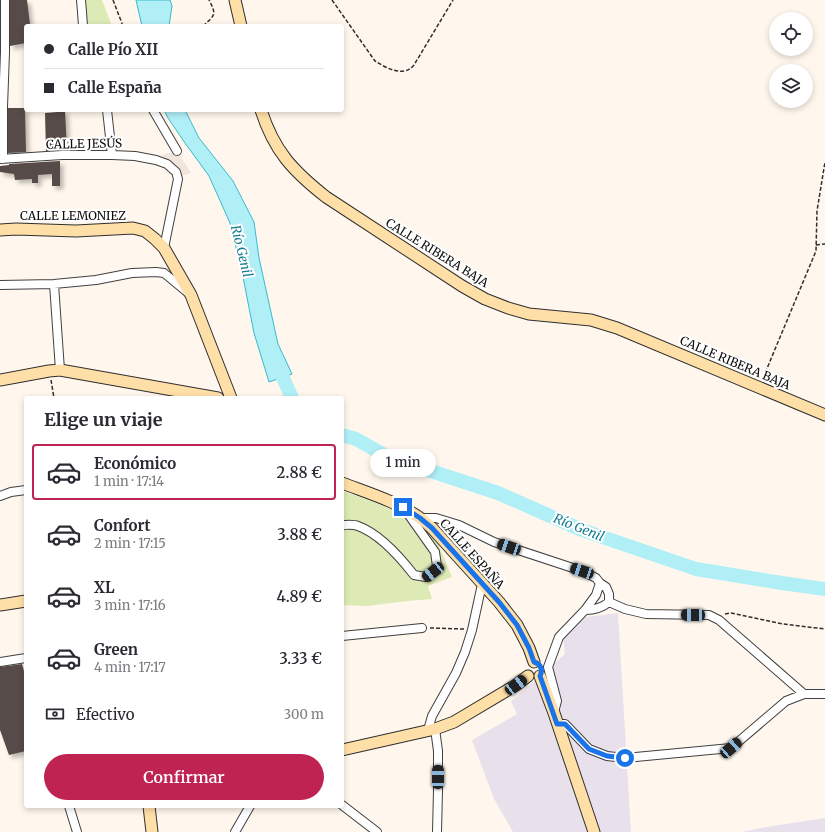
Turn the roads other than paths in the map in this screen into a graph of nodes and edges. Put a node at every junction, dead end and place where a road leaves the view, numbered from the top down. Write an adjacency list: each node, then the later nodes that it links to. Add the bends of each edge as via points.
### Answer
1 (5, 0): 6 (street)
2 (81, 0): 4 (street)
3 (235, 0): 5 (street)
4 (83, 24)
5 (241, 24)
6 (3, 52): 13 (street)
7 (107, 112): 12 (street)
8 (154, 112): 11 (street)
9 (262, 112): 23 (street, CALLE RIBERA BAJA, via 281,154 309,184 485,299 530,314 591,320 617,328)
10 (0, 148): 13 (street)
11 (178, 151)
12 (112, 155): 13 (street, CALLE JESÚS); 15 (street, CALLE JESÚS, via 156,160 167,164 176,172 178,179)
13 (1, 158)
14 (0, 230): 15 (street, CALLE LEMONIEZ, via 76,231 133,228 145,231)
15 (164, 248): 18 (street, CALLE LEMONIEZ)
16 (54, 284): 17 (street); 18 (street, via 156,272 164,273); 19 (street)
17 (0, 285)
18 (191, 295): 22 (street, CALLE LEMONIEZ)
19 (54, 371): 20 (street); 21 (street)
20 (0, 380)
21 (206, 396)
22 (230, 396)
23 (825, 415)
24 (344, 485): 27 (street, CALLE ESPAÑA)
25 (24, 490): 26 (street)
26 (0, 496)
27 (403, 507): 28 (street, CALLE ESPAÑA); 29 (street, via 435,552 437,566 426,577 414,575 402,560 369,531 356,525)
28 (420, 518): 30 (street, via 436,518 459,525 494,542 582,571); 31 (street, CALLE ESPAÑA)
29 (344, 525)
30 (600, 583): 33 (street, via 606,587); 35 (street, via 596,595)
31 (482, 584): 40 (street, CALLE ESPAÑA, via 517,625); 47 (street, via 465,652 432,716)
32 (24, 601): 34 (street)
33 (609, 602): 35 (street, via 593,610); 43 (street, via 625,610 646,614 709,615 719,620)
34 (0, 605)
35 (585, 610): 45 (street, via 559,637 548,668 557,701)
36 (422, 628): 37 (street)
37 (344, 636)
38 (24, 661): 39 (street)
39 (0, 662)
40 (534, 662): 41 (street, via 526,668); 42 (street, via 541,666)
41 (528, 676): 42 (street); 47 (street, via 454,722)
42 (540, 676): 45 (street)
43 (804, 694): 44 (street); 46 (street, via 786,701 731,748 625,758 607,756 589,749 565,724)
44 (825, 694)
45 (554, 712): 46 (street)
46 (557, 724): 58 (street)
47 (432, 730): 48 (street); 57 (street, via 438,751)
48 (344, 750)
49 (344, 807): 56 (street)
50 (70, 808): 53 (street)
51 (149, 808): 54 (street)
52 (249, 808): 55 (street)
53 (77, 832)
54 (152, 832)
55 (235, 832)
56 (377, 832)
57 (437, 832)
58 (594, 832)

